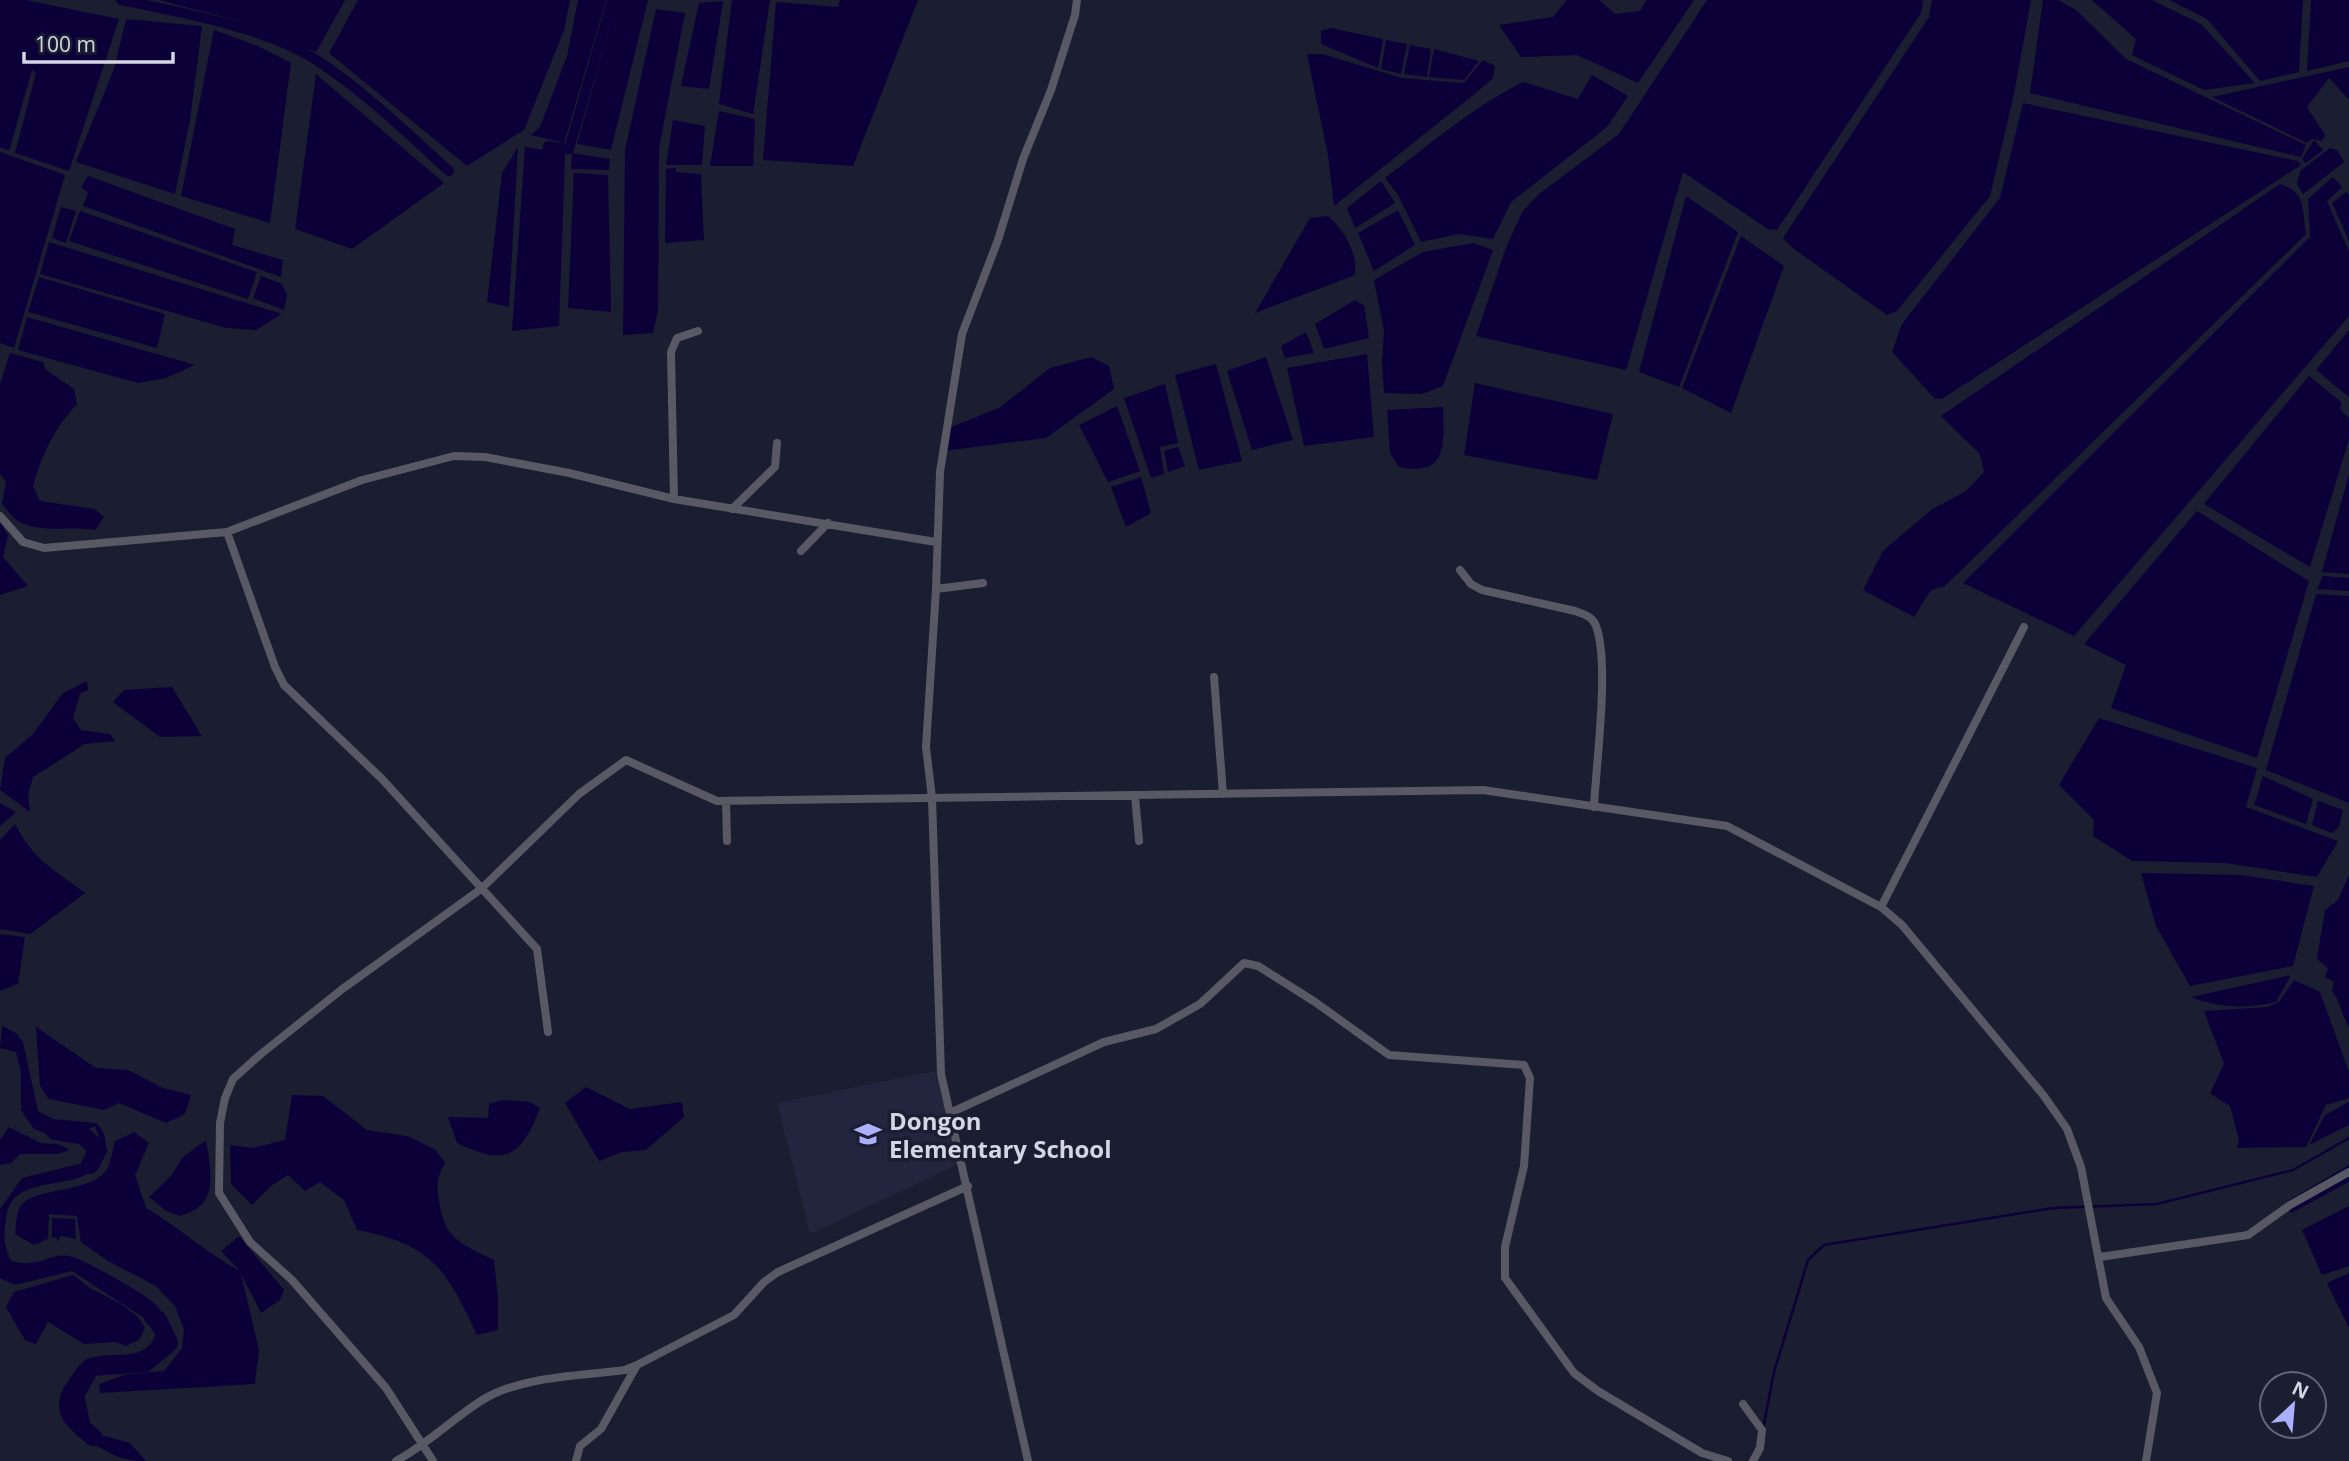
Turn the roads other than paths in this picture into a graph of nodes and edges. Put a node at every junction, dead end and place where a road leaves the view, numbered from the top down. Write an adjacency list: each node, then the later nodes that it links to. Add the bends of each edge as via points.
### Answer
1 (1077, 0): 9 (street, via 1051,90 962,334 940,472)
2 (698, 331): 4 (street, via 677,338 671,352)
3 (777, 443): 5 (street, via 775,467)
4 (674, 499): 5 (street); 8 (street, via 569,473 485,457 454,456 362,480)
5 (732, 509): 7 (street)
6 (0, 516): 8 (street, via 23,542 44,548)
7 (828, 523): 9 (street); 10 (street)
8 (226, 532): 23 (street, via 284,685 382,779)
9 (936, 542): 13 (street)
10 (801, 551)
11 (1460, 570): 20 (street, via 1482,590 1575,611 1588,615 1596,625 1602,652)
12 (982, 583): 13 (street)
13 (936, 589): 18 (street, via 926,747)
14 (2024, 627): 24 (street)
15 (1214, 677): 16 (street)
16 (1223, 794): 17 (street); 20 (street, via 1483,790)
17 (1135, 796): 18 (street); 22 (street)
18 (932, 798): 19 (street); 26 (street, via 941,1074)
19 (726, 801): 21 (street); 23 (street, via 702,796 626,760 579,794)
20 (1594, 807): 24 (street, via 1727,826)
21 (727, 841)
22 (1139, 841)
23 (481, 889): 25 (street, via 538,951); 32 (street, via 341,990 233,1079 220,1123 219,1193 250,1242 292,1280 386,1388)
24 (1881, 907): 29 (street, via 1911,936 2067,1129 2081,1167)
25 (548, 1031)
26 (950, 1113): 28 (street); 37 (street, via 1104,1042 1156,1029 1200,1004 1248,962 1389,1055 1524,1065 1530,1078 1524,1166 1505,1247 1505,1278 1573,1373 1702,1453)
27 (2349, 1172): 29 (street, via 2248,1235)
28 (968, 1186): 30 (street, via 778,1272 734,1315); 36 (street)
29 (2099, 1257): 39 (street, via 2106,1298 2139,1347 2157,1393)
30 (637, 1365): 32 (street, via 539,1381 485,1399); 35 (street, via 601,1429 580,1446)
31 (1743, 1404): 38 (street, via 1762,1430)
32 (424, 1446): 33 (street); 34 (street)
33 (396, 1461)
34 (433, 1461)
35 (576, 1461)
36 (1028, 1461)
37 (1728, 1461)
38 (1753, 1461)
39 (2146, 1461)

